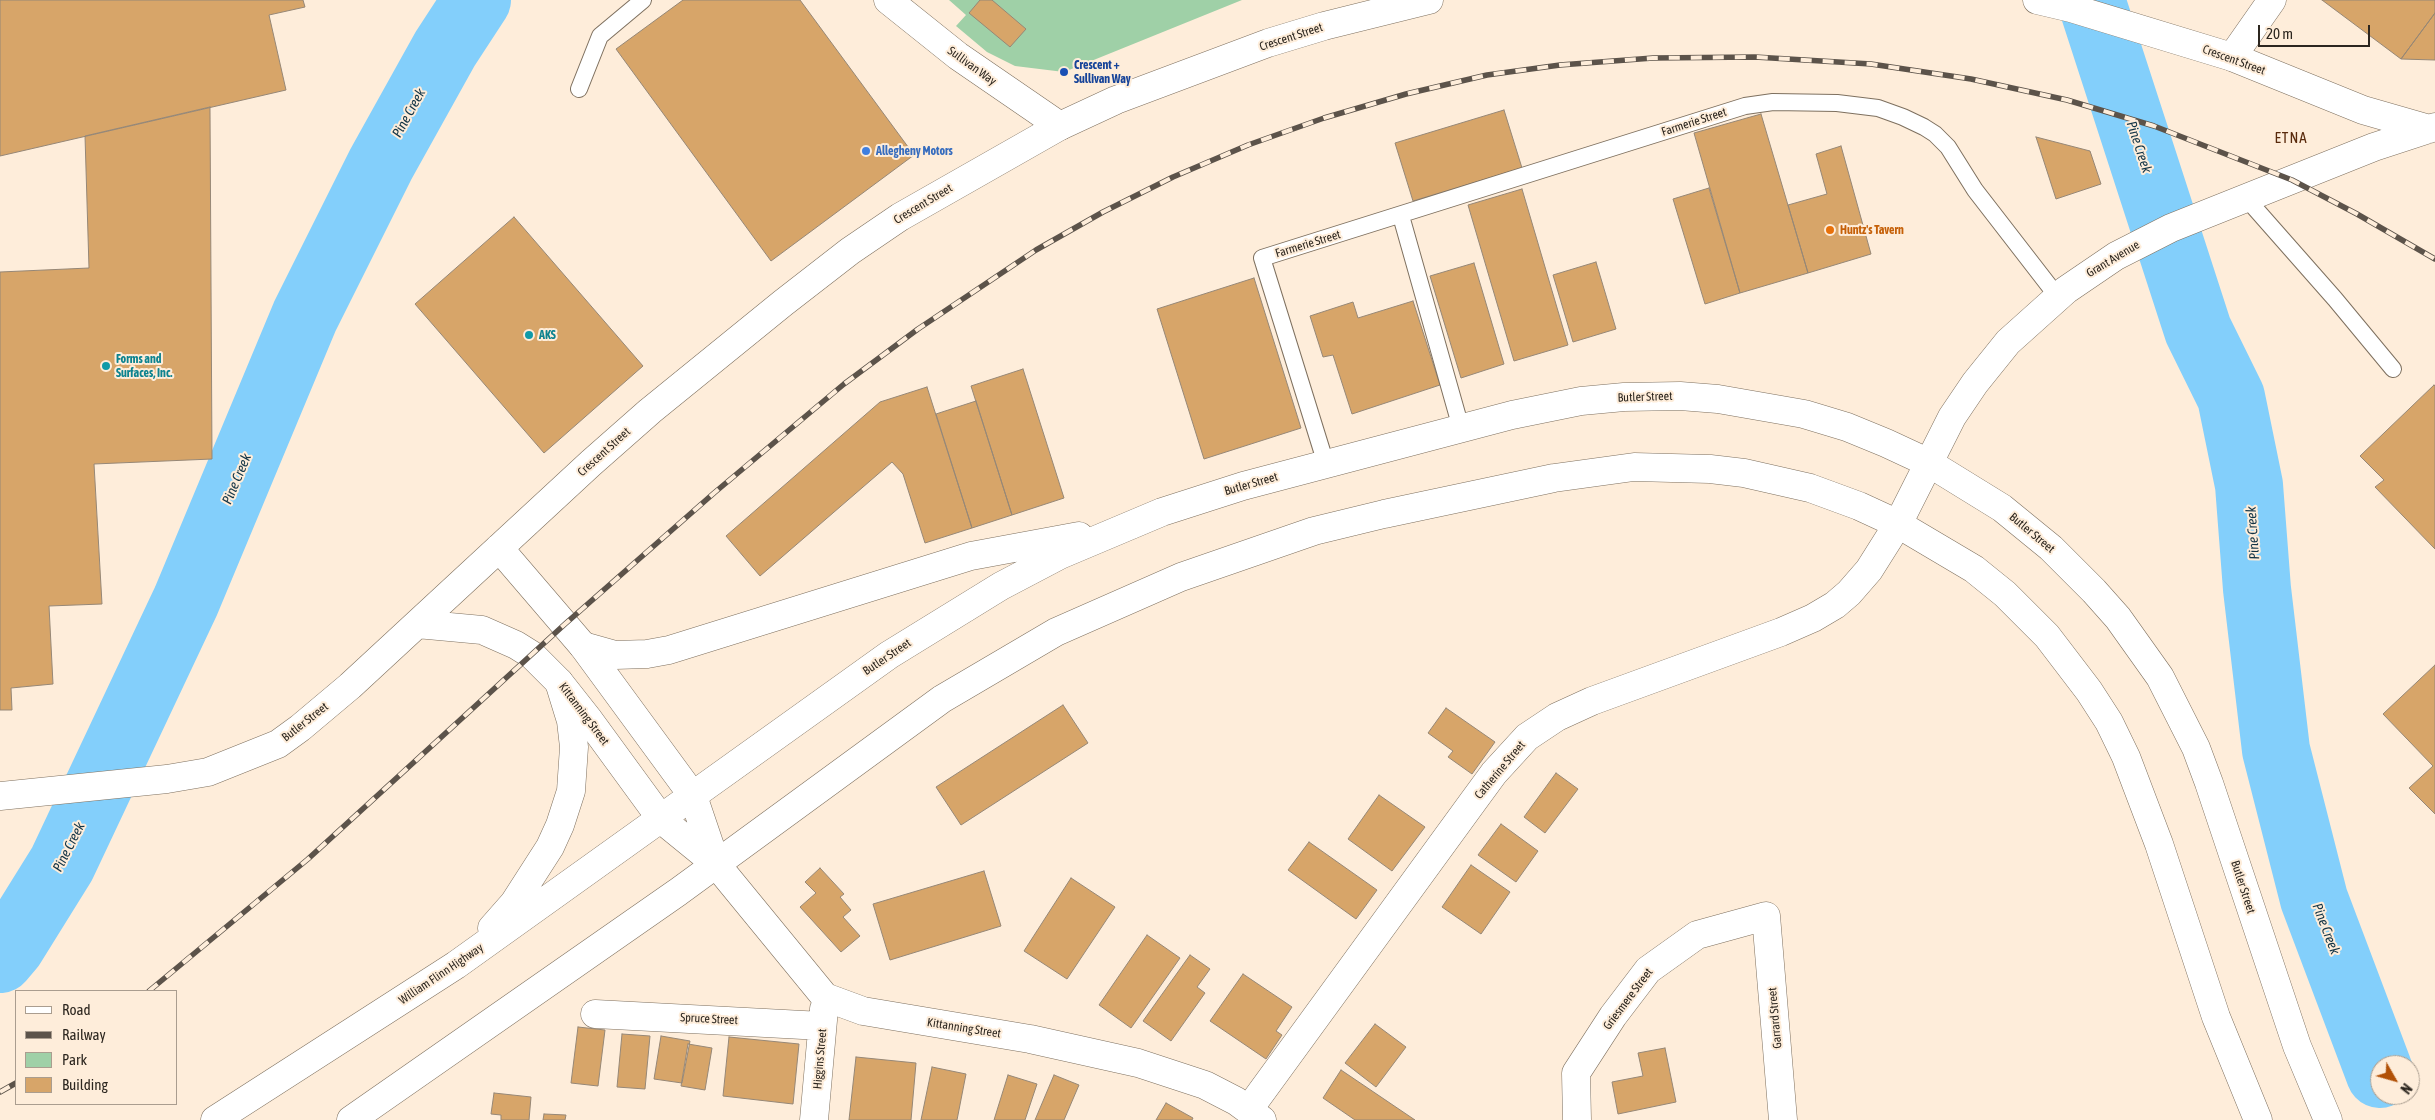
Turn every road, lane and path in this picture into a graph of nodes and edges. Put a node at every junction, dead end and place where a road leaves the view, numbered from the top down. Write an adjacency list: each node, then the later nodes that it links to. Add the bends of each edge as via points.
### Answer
1 (643, 0): 7 (lane, via 600,36)
2 (888, 0): 8 (main road, Sullivan Way, via 958,56)
3 (1429, 0): 8 (main road, Crescent Street, via 1268,43 1162,82)
4 (2037, 0): 6 (main road, Crescent Street)
5 (2272, 0): 6 (main road)
6 (2232, 57): 9 (main road, Crescent Street, via 2362,110)
7 (580, 88)
8 (1060, 126): 19 (main road, Crescent Street, via 930,199 850,251 664,400)
9 (2432, 128): 10 (main road, Grant Avenue, via 2374,147)
10 (2246, 198): 12 (main road, Grant Avenue, via 2150,238 2116,256); 13 (lane)
11 (1401, 216): 12 (lane, Farmerie Street, via 1744,106 1773,102 1837,103 1878,108 1935,134 1948,147 1976,190); 14 (lane); 16 (lane, Farmerie Street, via 1262,258)
12 (2057, 296): 15 (main road, Grant Avenue, via 2008,342 1974,383 1952,417)
13 (2392, 369)
14 (1461, 428): 15 (main road, Butler Street, via 1581,401 1643,396 1718,399 1780,409 1847,427); 16 (main road, Butler Street)
15 (1929, 463): 17 (main road, Grant Avenue); 39 (main road, Butler Street, via 2002,508 2058,554 2118,618 2160,677 2210,783 2271,974)
16 (1326, 464): 18 (main road, Butler Street, via 1235,488)
17 (1898, 524): 26 (main road, via 1835,497 1775,479 1710,469 1634,467 1554,478 1314,531 1180,577 1056,632 1012,656 942,699); 32 (main road, Catherine Street, via 1850,593 1820,614 1781,632 1592,701 1557,717 1527,737 1472,803); 38 (main road, via 1974,569 2005,594 2068,661 2109,722 2143,798 2216,1017)
18 (1118, 530): 21 (main road, via 971,556 670,650 615,655); 23 (main road, Butler Street, via 1052,560 940,622 835,692)
19 (498, 548): 20 (main road, Butler Street); 21 (main road, Kittanning Street)
20 (417, 624): 22 (main road, Kittanning Street, via 460,626 496,634 532,655); 24 (main road, Butler Street, via 350,686 278,744 208,772)
21 (583, 646): 23 (main road, Kittanning Street)
22 (559, 682): 25 (main road, Kittanning Street); 28 (main road, via 571,721 574,747 571,791 560,825 550,847 514,903)
23 (693, 796): 25 (main road, Butler Street); 26 (main road, Kittanning Street)
24 (10, 798)
25 (662, 820): 26 (main road, Kittanning Street); 28 (main road, William Flinn Highway)
26 (716, 864): 29 (main road, Kittanning Street); 34 (main road)
27 (1766, 916): 36 (main road, Griesmere Street, via 1696,935 1648,970 1576,1073); 37 (main road, Garrard Street)
28 (456, 965): 33 (main road, William Flinn Highway)
29 (825, 997): 31 (main road, Higgins Street); 32 (main road, Kittanning Street, via 862,1011 1030,1039 1138,1063 1205,1085)
30 (595, 1014): 31 (main road, Spruce Street)
31 (822, 1026): 35 (main road, Higgins Street)
32 (1256, 1115)
33 (215, 1120)
34 (351, 1120)
35 (814, 1120)
36 (1578, 1120)
37 (1783, 1120)
38 (2258, 1120)
39 (2328, 1120)

